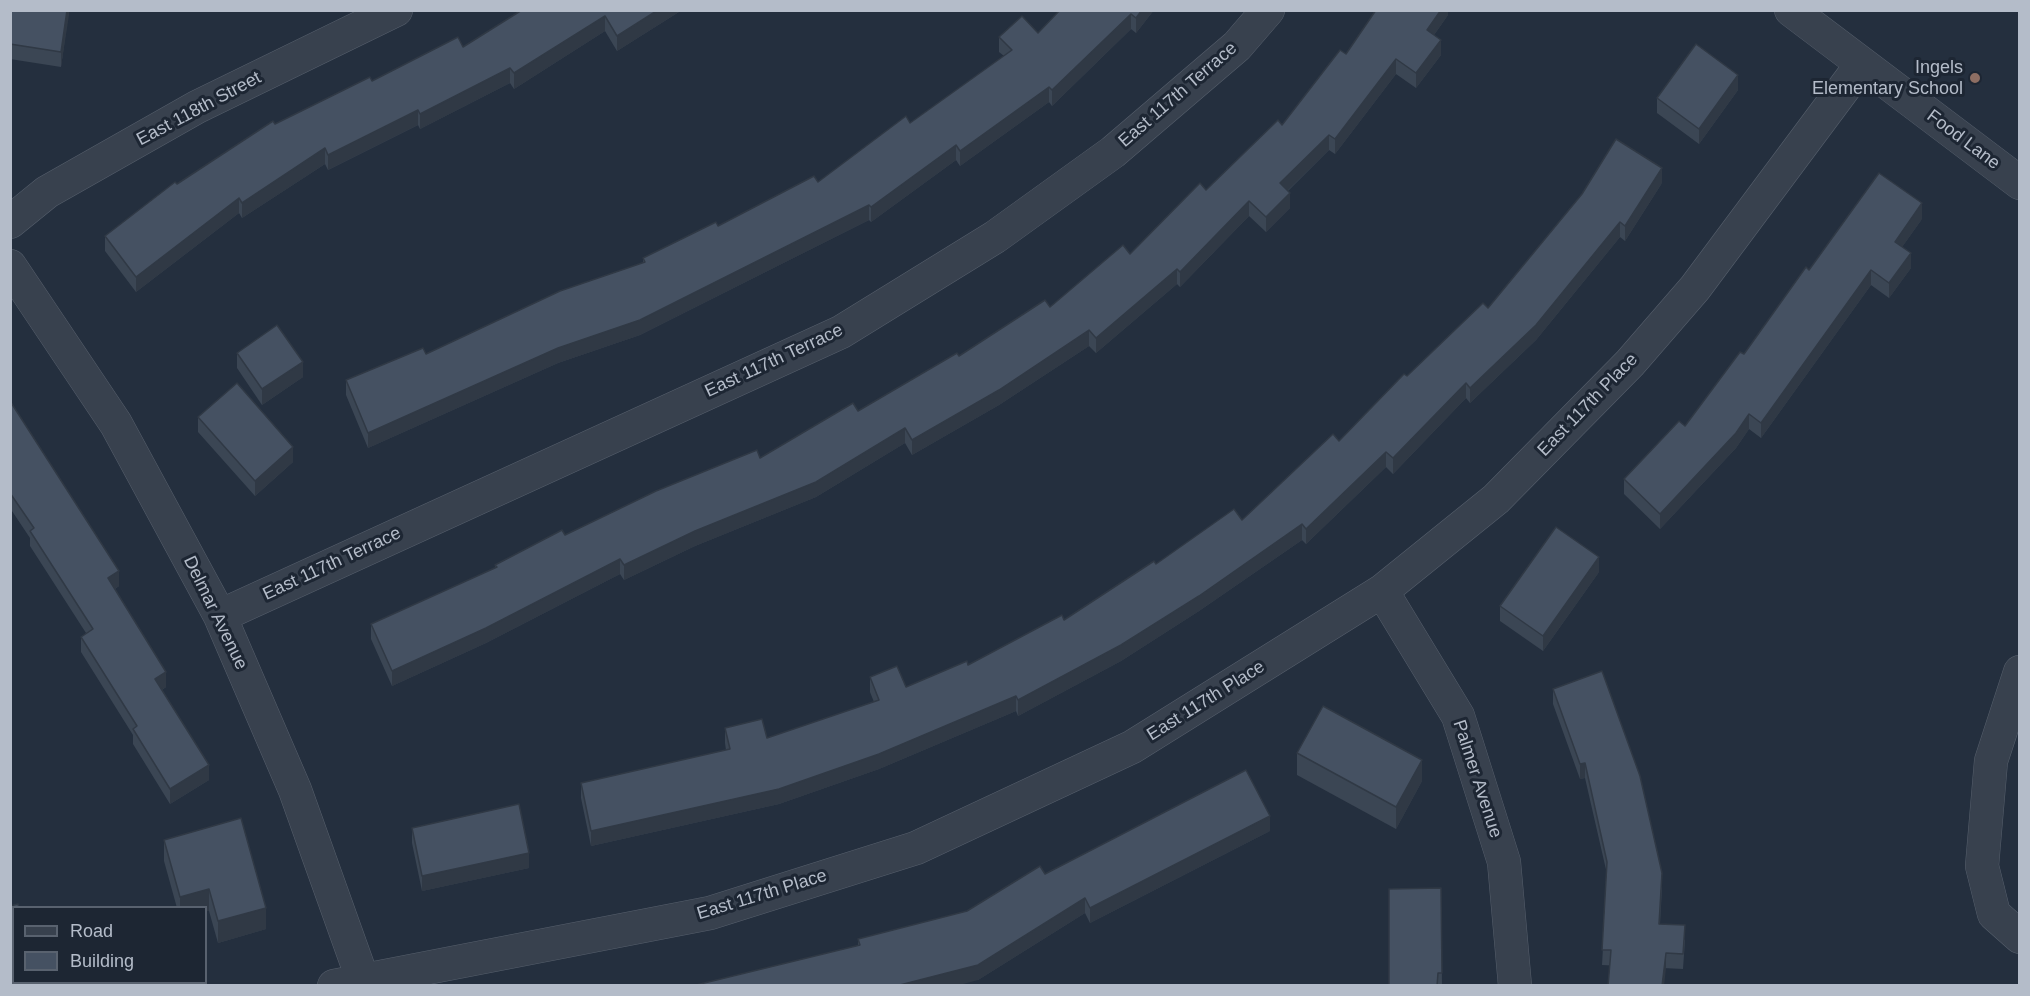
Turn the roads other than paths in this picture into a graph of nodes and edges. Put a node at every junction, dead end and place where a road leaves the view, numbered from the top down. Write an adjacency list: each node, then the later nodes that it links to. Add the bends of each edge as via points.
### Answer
1 (396, 10): 6 (street, East 118th Street, via 197,107 47,192)
2 (1268, 10): 9 (street, East 117th Terrace, via 1237,46 1113,152 995,237 841,332)
3 (1791, 10): 4 (street, Food Lane)
4 (1862, 64): 5 (street, Food Lane); 8 (street, East 117th Place, via 1695,288 1630,363 1496,499)
5 (2019, 183)
6 (10, 222)
7 (10, 266): 9 (street, Delmar Avenue, via 116,424)
8 (1382, 591): 12 (street, East 117th Place, via 1132,747 916,848 710,913); 13 (street, Palmer Avenue, via 1458,716 1504,862)
9 (220, 616): 12 (street, Delmar Avenue, via 295,790)
10 (2019, 672): 11 (street, via 1991,761 1982,866 1994,914)
11 (2019, 937)
12 (354, 984)
13 (1515, 986)

